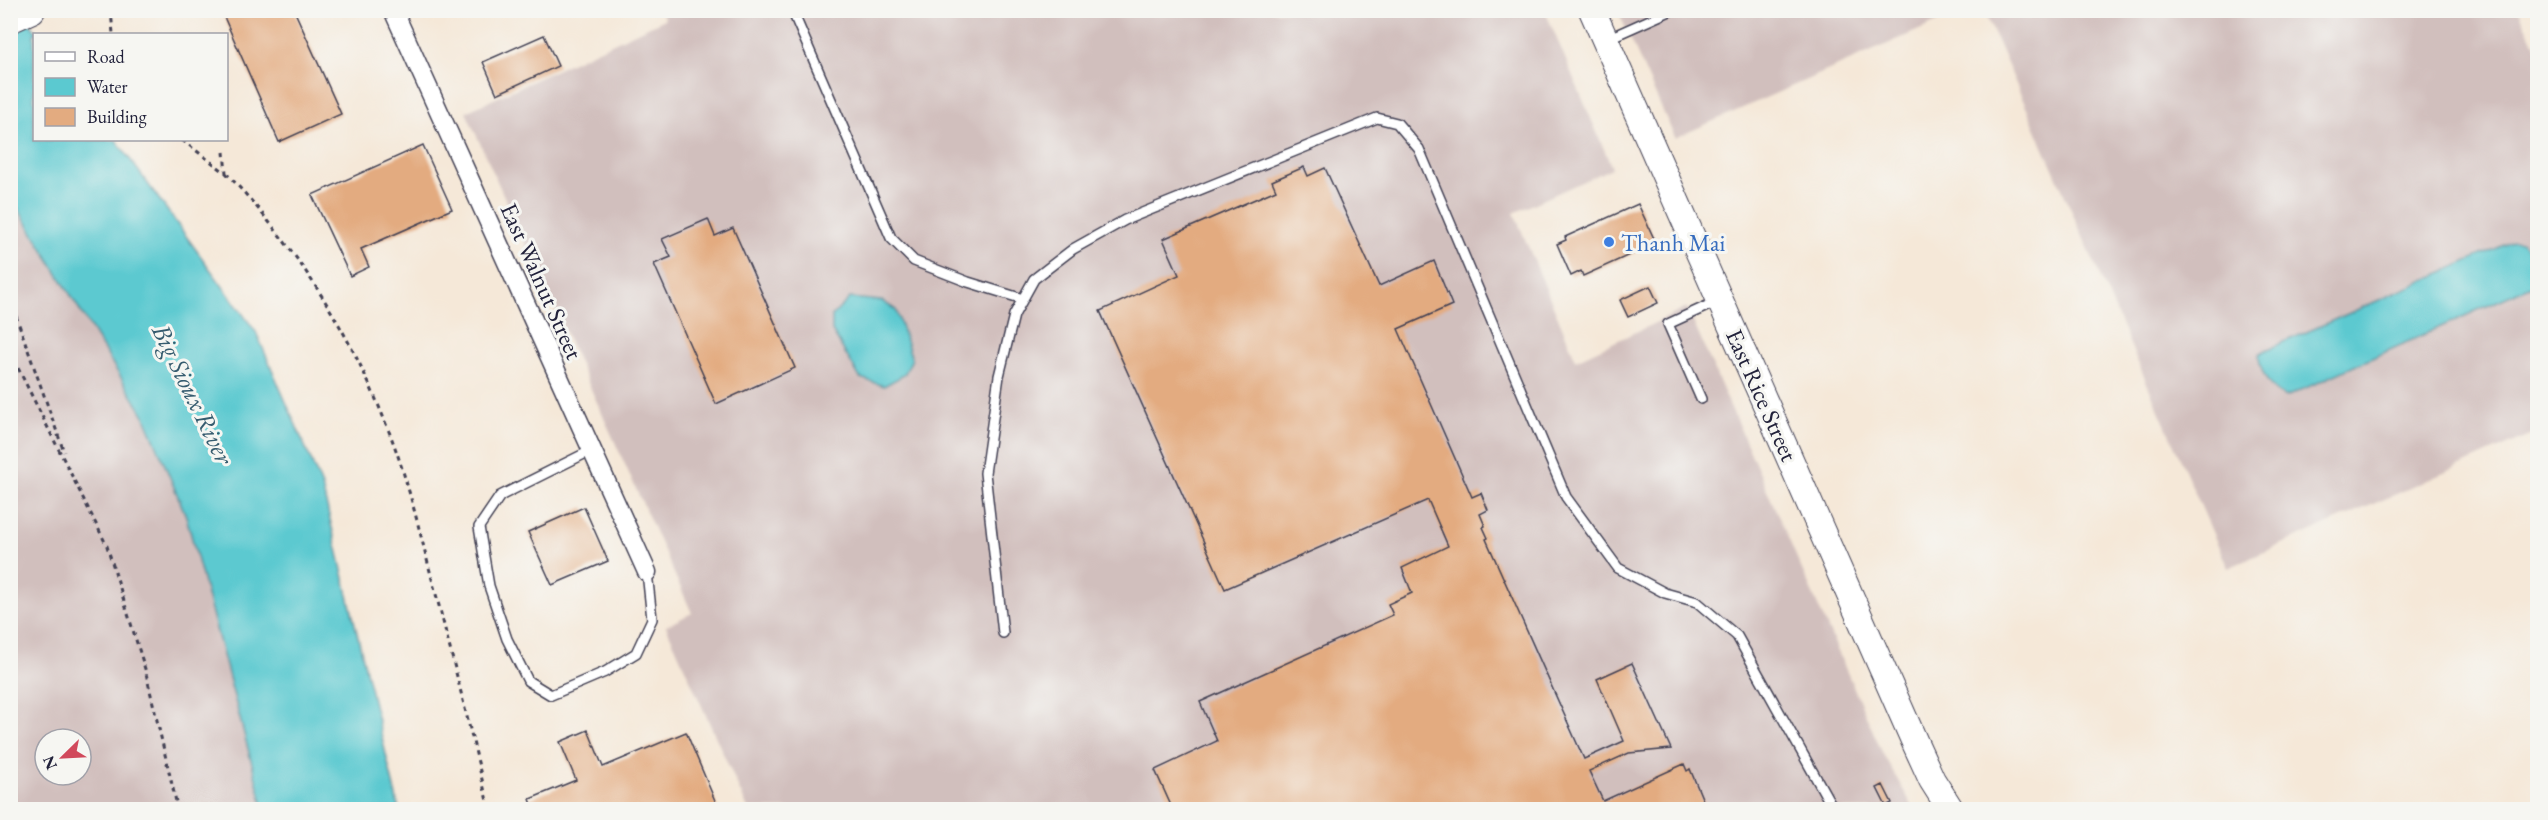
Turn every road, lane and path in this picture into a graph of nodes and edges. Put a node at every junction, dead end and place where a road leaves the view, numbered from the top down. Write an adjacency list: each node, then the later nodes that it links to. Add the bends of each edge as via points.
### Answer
1 (32, 10): 7 (street)
2 (111, 10): 8 (path)
3 (393, 10): 18 (street, East Walnut Street)
4 (792, 10): 14 (lane, via 891,238 914,261)
5 (1592, 10): 9 (street, East Rice Street)
6 (1672, 10): 9 (lane)
7 (10, 20)
8 (113, 33)
9 (1605, 40): 15 (street, East Rice Street)
10 (183, 141): 12 (path)
11 (224, 152): 12 (path)
12 (226, 173): 23 (path, via 280,233 346,336 369,381 417,519)
13 (10, 299): 19 (path)
14 (1023, 299): 21 (lane, via 1014,315 999,376 984,473); 24 (lane, via 1034,279 1072,249 1125,220 1377,118 1397,123 1419,149 1566,497 1618,567 1665,593 1697,602 1737,636)
15 (1720, 300): 17 (lane, via 1668,324); 25 (street, East Rice Street, via 1932,780)
16 (10, 352): 19 (path)
17 (1701, 399)
18 (592, 450): 20 (street, East Walnut Street); 20 (lane, via 500,496 479,526 489,586 507,639 528,681 551,695 606,672 636,653 652,619)
19 (69, 465): 22 (path, via 118,579 145,669)
20 (647, 572)
21 (1003, 633)
22 (178, 810)
23 (489, 810)
24 (1834, 810)
25 (1951, 810)

